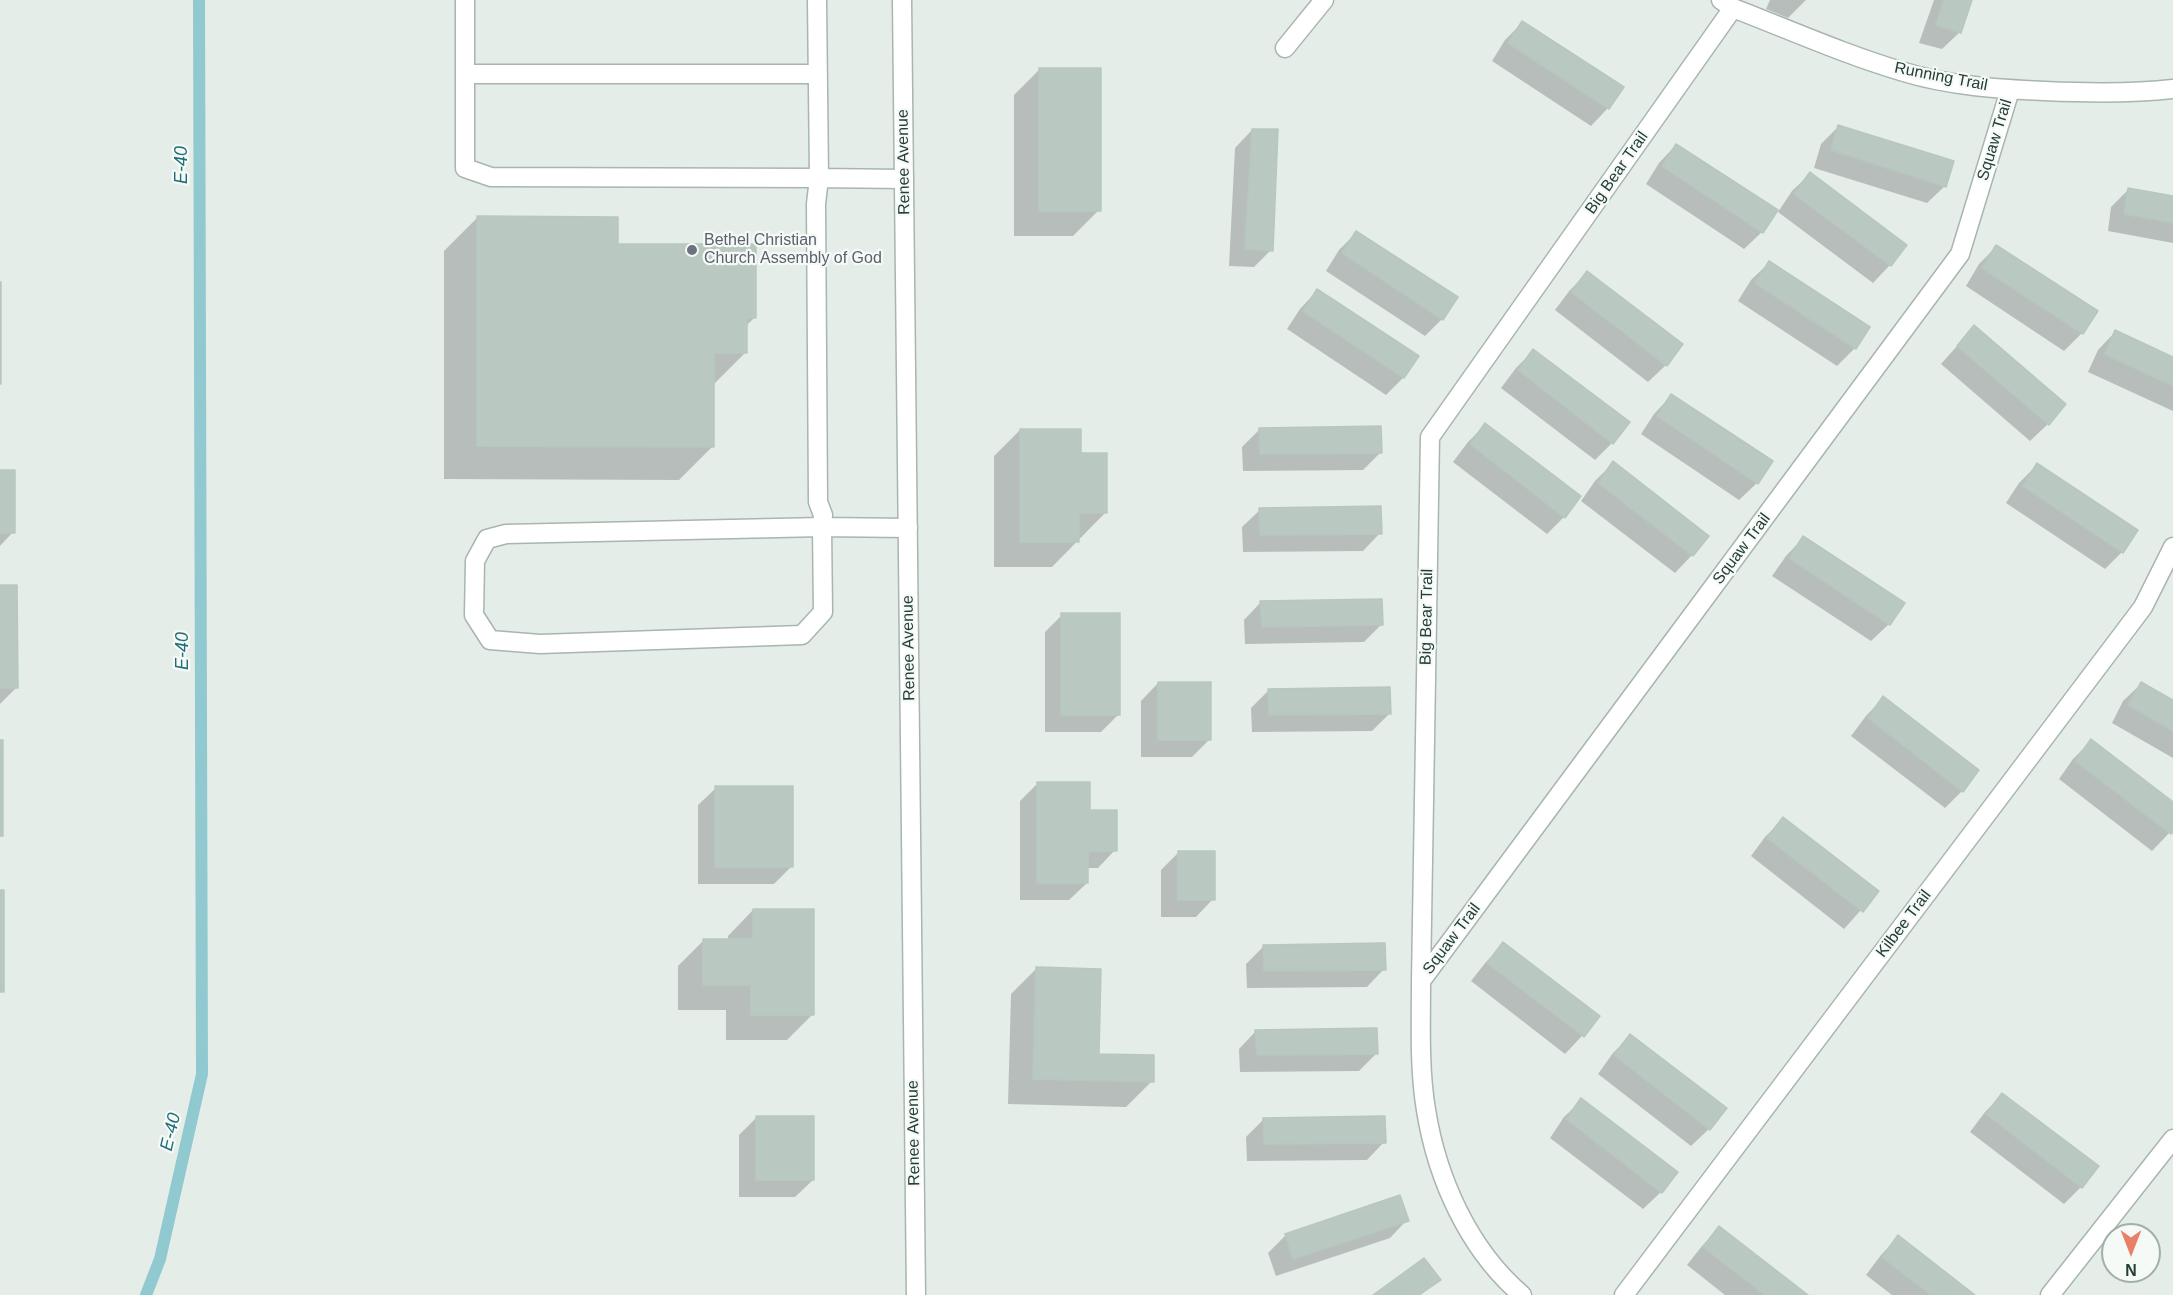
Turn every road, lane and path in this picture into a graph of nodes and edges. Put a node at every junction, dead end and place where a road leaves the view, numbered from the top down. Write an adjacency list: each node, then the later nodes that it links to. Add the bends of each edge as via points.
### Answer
1 (465, 0): 7 (street)
2 (817, 0): 8 (street)
3 (902, 0): 12 (street, Renee Avenue)
4 (1324, 0): 6 (street)
5 (1727, 4): 10 (street, Running Trail, via 1905,73 1960,85); 16 (street, Big Bear Trail, via 1430,437)
6 (1284, 48)
7 (465, 74): 8 (street); 11 (street, via 465,168 491,177)
8 (818, 74): 11 (street)
9 (2173, 89): 10 (street, Running Trail, via 2087,93)
10 (2010, 90): 16 (street, Squaw Trail, via 1960,254)
11 (819, 178): 12 (street); 13 (street, via 818,502)
12 (904, 179): 14 (street, Renee Avenue)
13 (822, 527): 13 (street, via 823,612 802,635 540,644 490,640 474,615 475,561 487,539 506,534); 14 (street)
14 (908, 528): 18 (street, Renee Avenue)
15 (2173, 547): 20 (street, Kilbee Trail, via 2143,607)
16 (1421, 981): 19 (street, Big Bear Trail, via 1426,1110 1438,1161 1469,1232 1503,1278)
17 (2173, 1139): 21 (street)
18 (916, 1295)
19 (1522, 1295)
20 (1624, 1295)
21 (2050, 1295)

